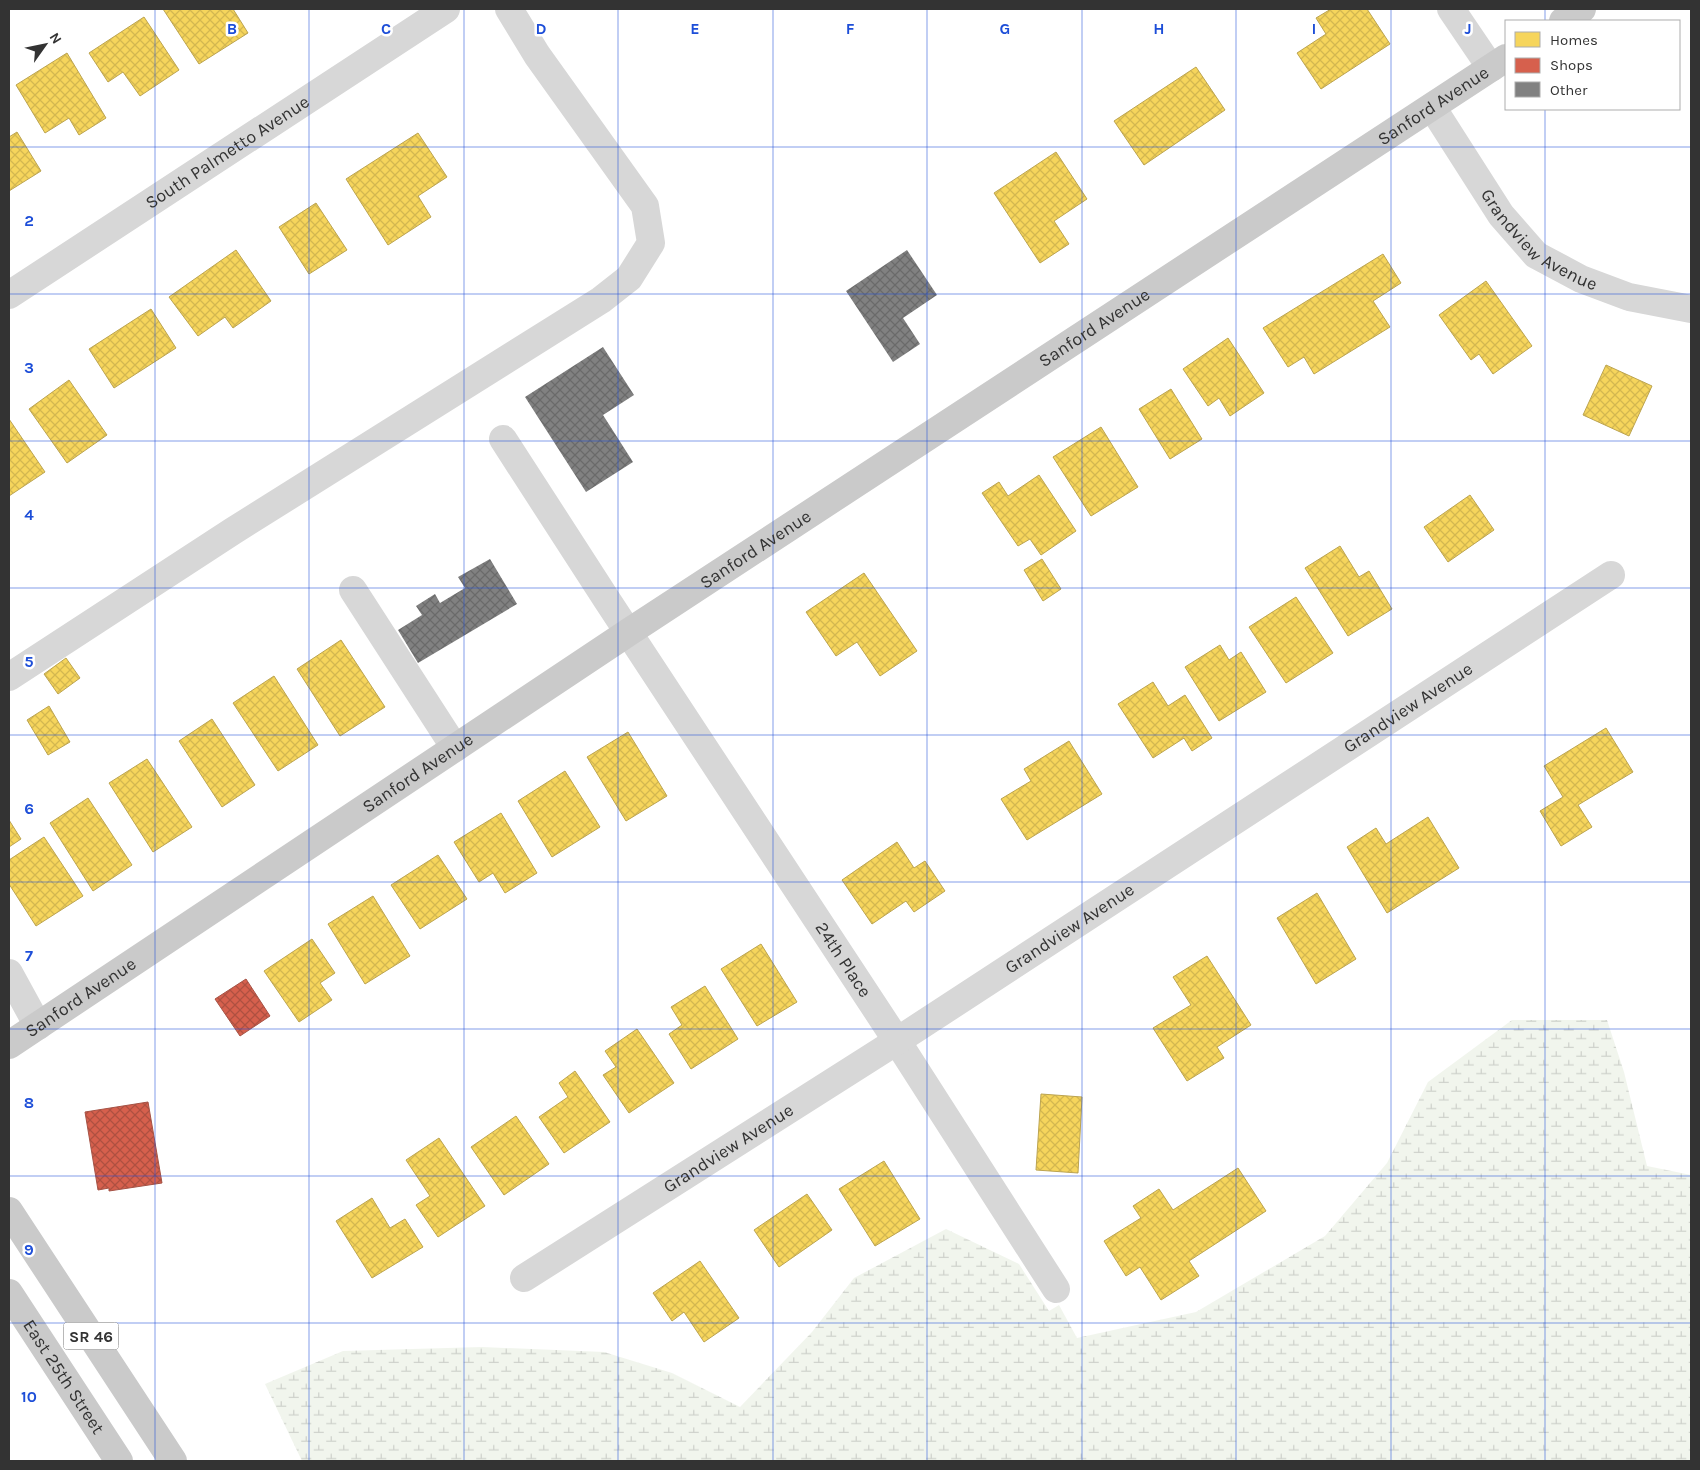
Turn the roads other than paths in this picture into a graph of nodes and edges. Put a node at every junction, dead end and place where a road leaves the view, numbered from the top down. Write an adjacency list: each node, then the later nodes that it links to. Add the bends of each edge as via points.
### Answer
1 (446, 9): 8 (street, South Palmetto Avenue)
2 (509, 9): 14 (street, via 537,55 645,206 651,243 629,278 601,300 233,531)
3 (1450, 9): 6 (street)
4 (1582, 9): 5 (main road)
5 (1565, 20)
6 (1498, 63): 7 (main road, Sanford Avenue)
7 (1432, 107): 9 (street, Grandview Avenue, via 1501,214 1536,255 1581,279 1629,297); 13 (main road, Sanford Avenue)
8 (9, 295)
9 (1691, 310)
10 (503, 439): 13 (street, 24th Place)
11 (1611, 575): 18 (street, Grandview Avenue)
12 (353, 590): 15 (street)
13 (629, 632): 15 (main road, Sanford Avenue); 18 (street, 24th Place)
14 (9, 677)
15 (455, 748): 17 (main road, Sanford Avenue)
16 (9, 972): 17 (street)
17 (38, 1026): 19 (main road, Sanford Avenue)
18 (898, 1041): 21 (street, Grandview Avenue); 22 (street, 24th Place)
19 (9, 1045)
20 (9, 1211): 25 (main road, SR 46)
21 (524, 1278)
22 (1056, 1289)
23 (9, 1293): 24 (main road, East 25th Street / SR 46)
24 (120, 1461)
25 (172, 1461)

